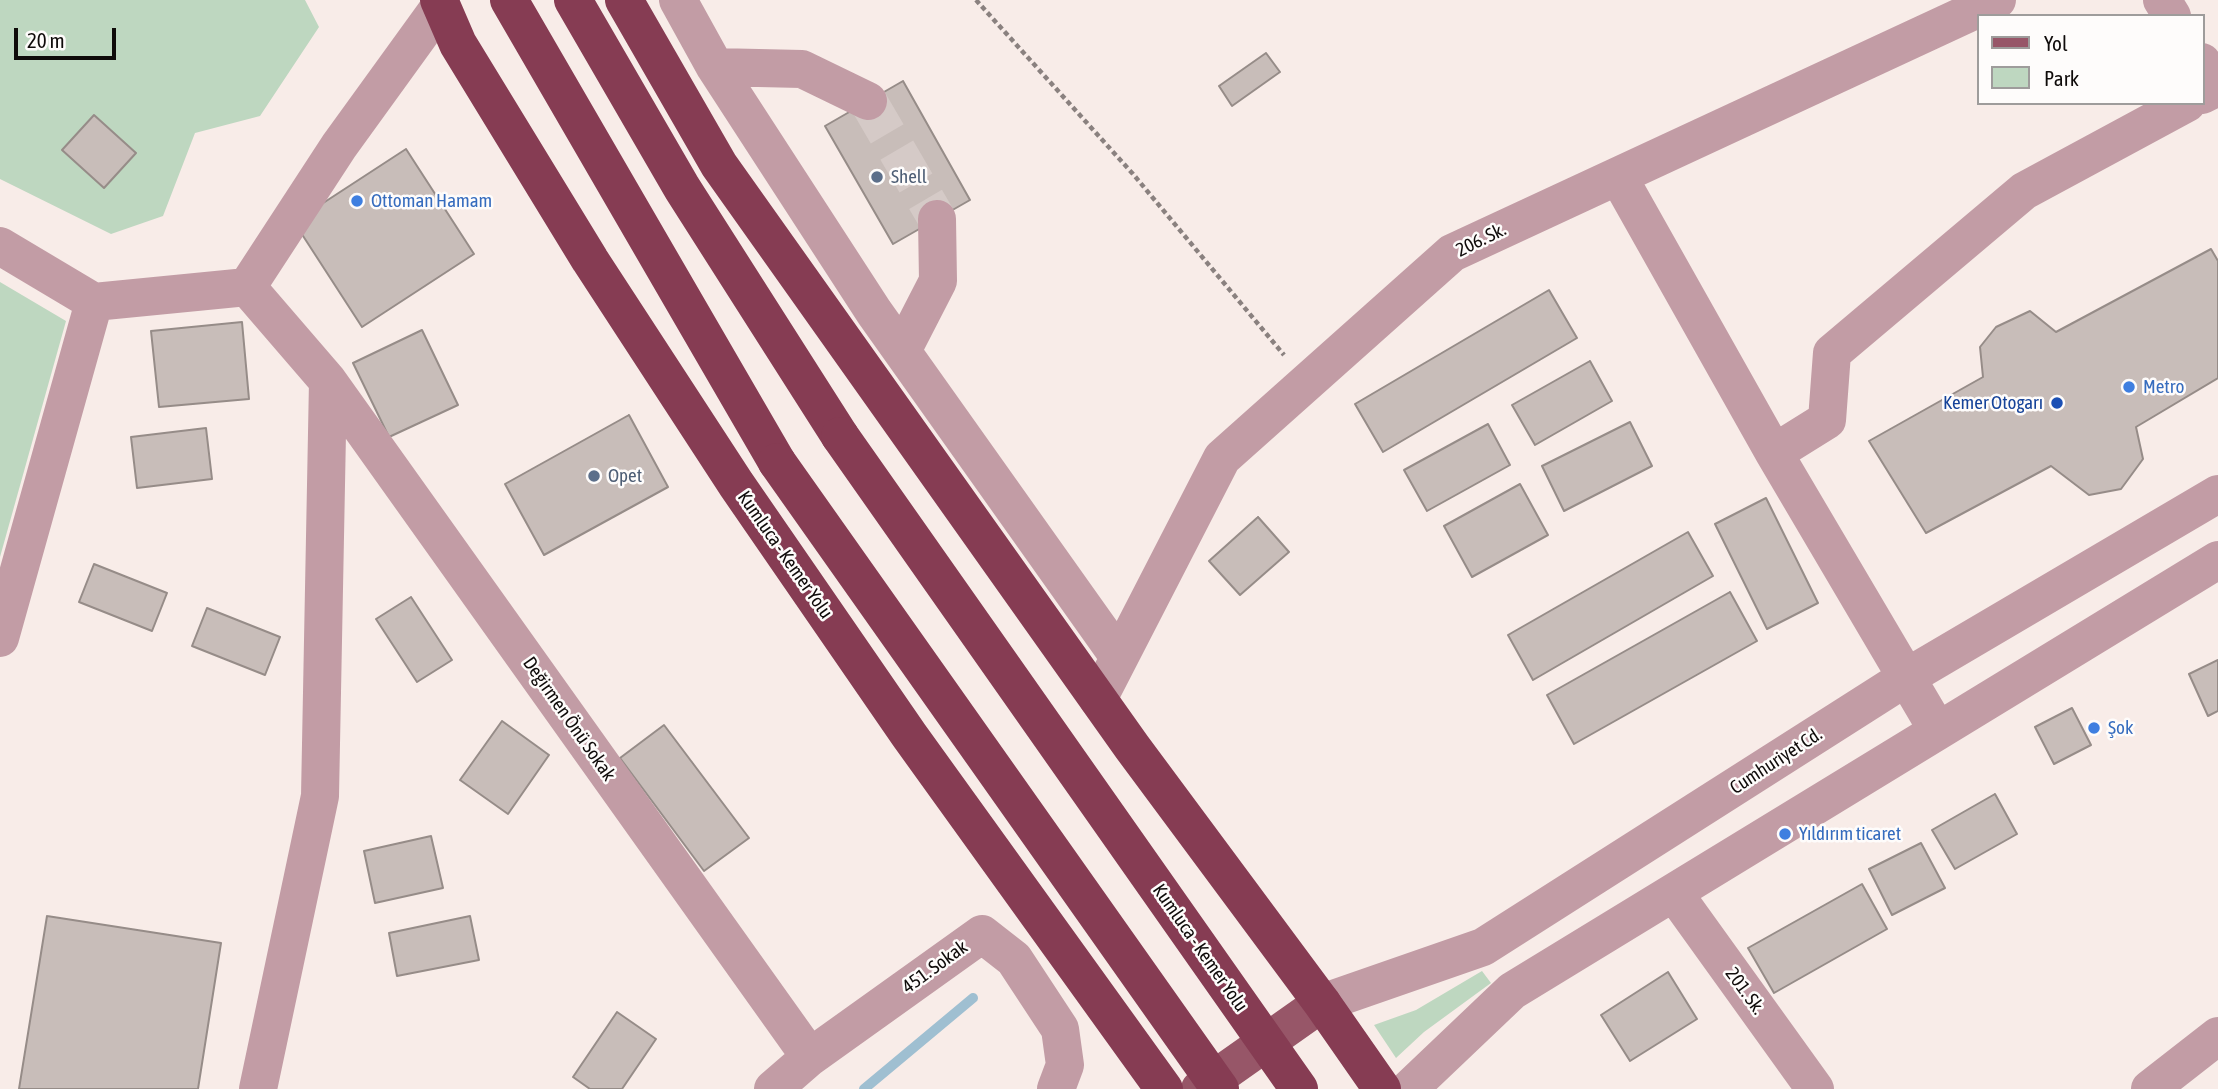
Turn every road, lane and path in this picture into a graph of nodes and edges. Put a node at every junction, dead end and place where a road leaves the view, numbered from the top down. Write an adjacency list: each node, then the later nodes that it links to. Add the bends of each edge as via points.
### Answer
1 (509, 0): 40 (highway, bridge, via 776,462)
2 (573, 0): 41 (highway, Kumluca - Kemer Yolu, bridge, via 682,188 840,436)
3 (624, 0): 27 (highway, via 719,164)
4 (678, 0): 9 (street)
5 (976, 0): 20 (path, via 1133,174)
6 (1997, 0): 13 (street, 206. Sk.)
7 (440, 2): 16 (street); 38 (highway, Kumluca - Kemer Yolu, via 458,44 590,260 736,484 909,735)
8 (2204, 65): 10 (street)
9 (715, 67): 11 (street, via 802,69); 18 (street)
10 (2218, 87)
11 (868, 102)
12 (2183, 105): 21 (street, via 2024,191 1832,353 1828,420)
13 (1618, 176): 20 (street, 206. Sk., via 1452,253); 21 (street)
14 (937, 219): 18 (street, via 938,281)
15 (0, 246): 17 (street)
16 (247, 287): 17 (street); 19 (street, Değirmen Önü Sokak)
17 (94, 302): 24 (street)
18 (902, 351): 25 (street)
19 (328, 381): 34 (street, Değirmen Önü Sokak); 35 (street, via 320,796)
20 (1307, 382): 25 (street, 206. Sk., via 1222,457)
21 (1774, 453): 26 (street)
22 (2218, 494): 26 (street, Cumhuriyet Cd.)
23 (2218, 560): 28 (street)
24 (0, 638)
25 (1119, 657): 27 (street, 206. Sk.)
26 (1906, 677): 28 (street); 30 (street, Cumhuriyet Cd.)
27 (1098, 699): 32 (highway)
28 (1938, 731): 29 (street)
29 (1674, 892): 31 (street); 44 (street, 201. Sk.)
30 (1483, 947): 31 (street); 32 (street, Cumhuriyet Cd.)
31 (1512, 991): 43 (street)
32 (1322, 1003): 39 (main road); 42 (highway)
33 (2218, 1036): 45 (street)
34 (810, 1057): 36 (street, 451. Sokak); 37 (street, 451. Sokak, via 982,934 1014,959 1060,1030 1065,1065)
35 (258, 1089)
36 (773, 1089)
37 (1056, 1089)
38 (1164, 1089)
39 (1200, 1089)
40 (1220, 1089)
41 (1299, 1089)
42 (1382, 1089)
43 (1409, 1089)
44 (1815, 1089)
45 (2150, 1089)

